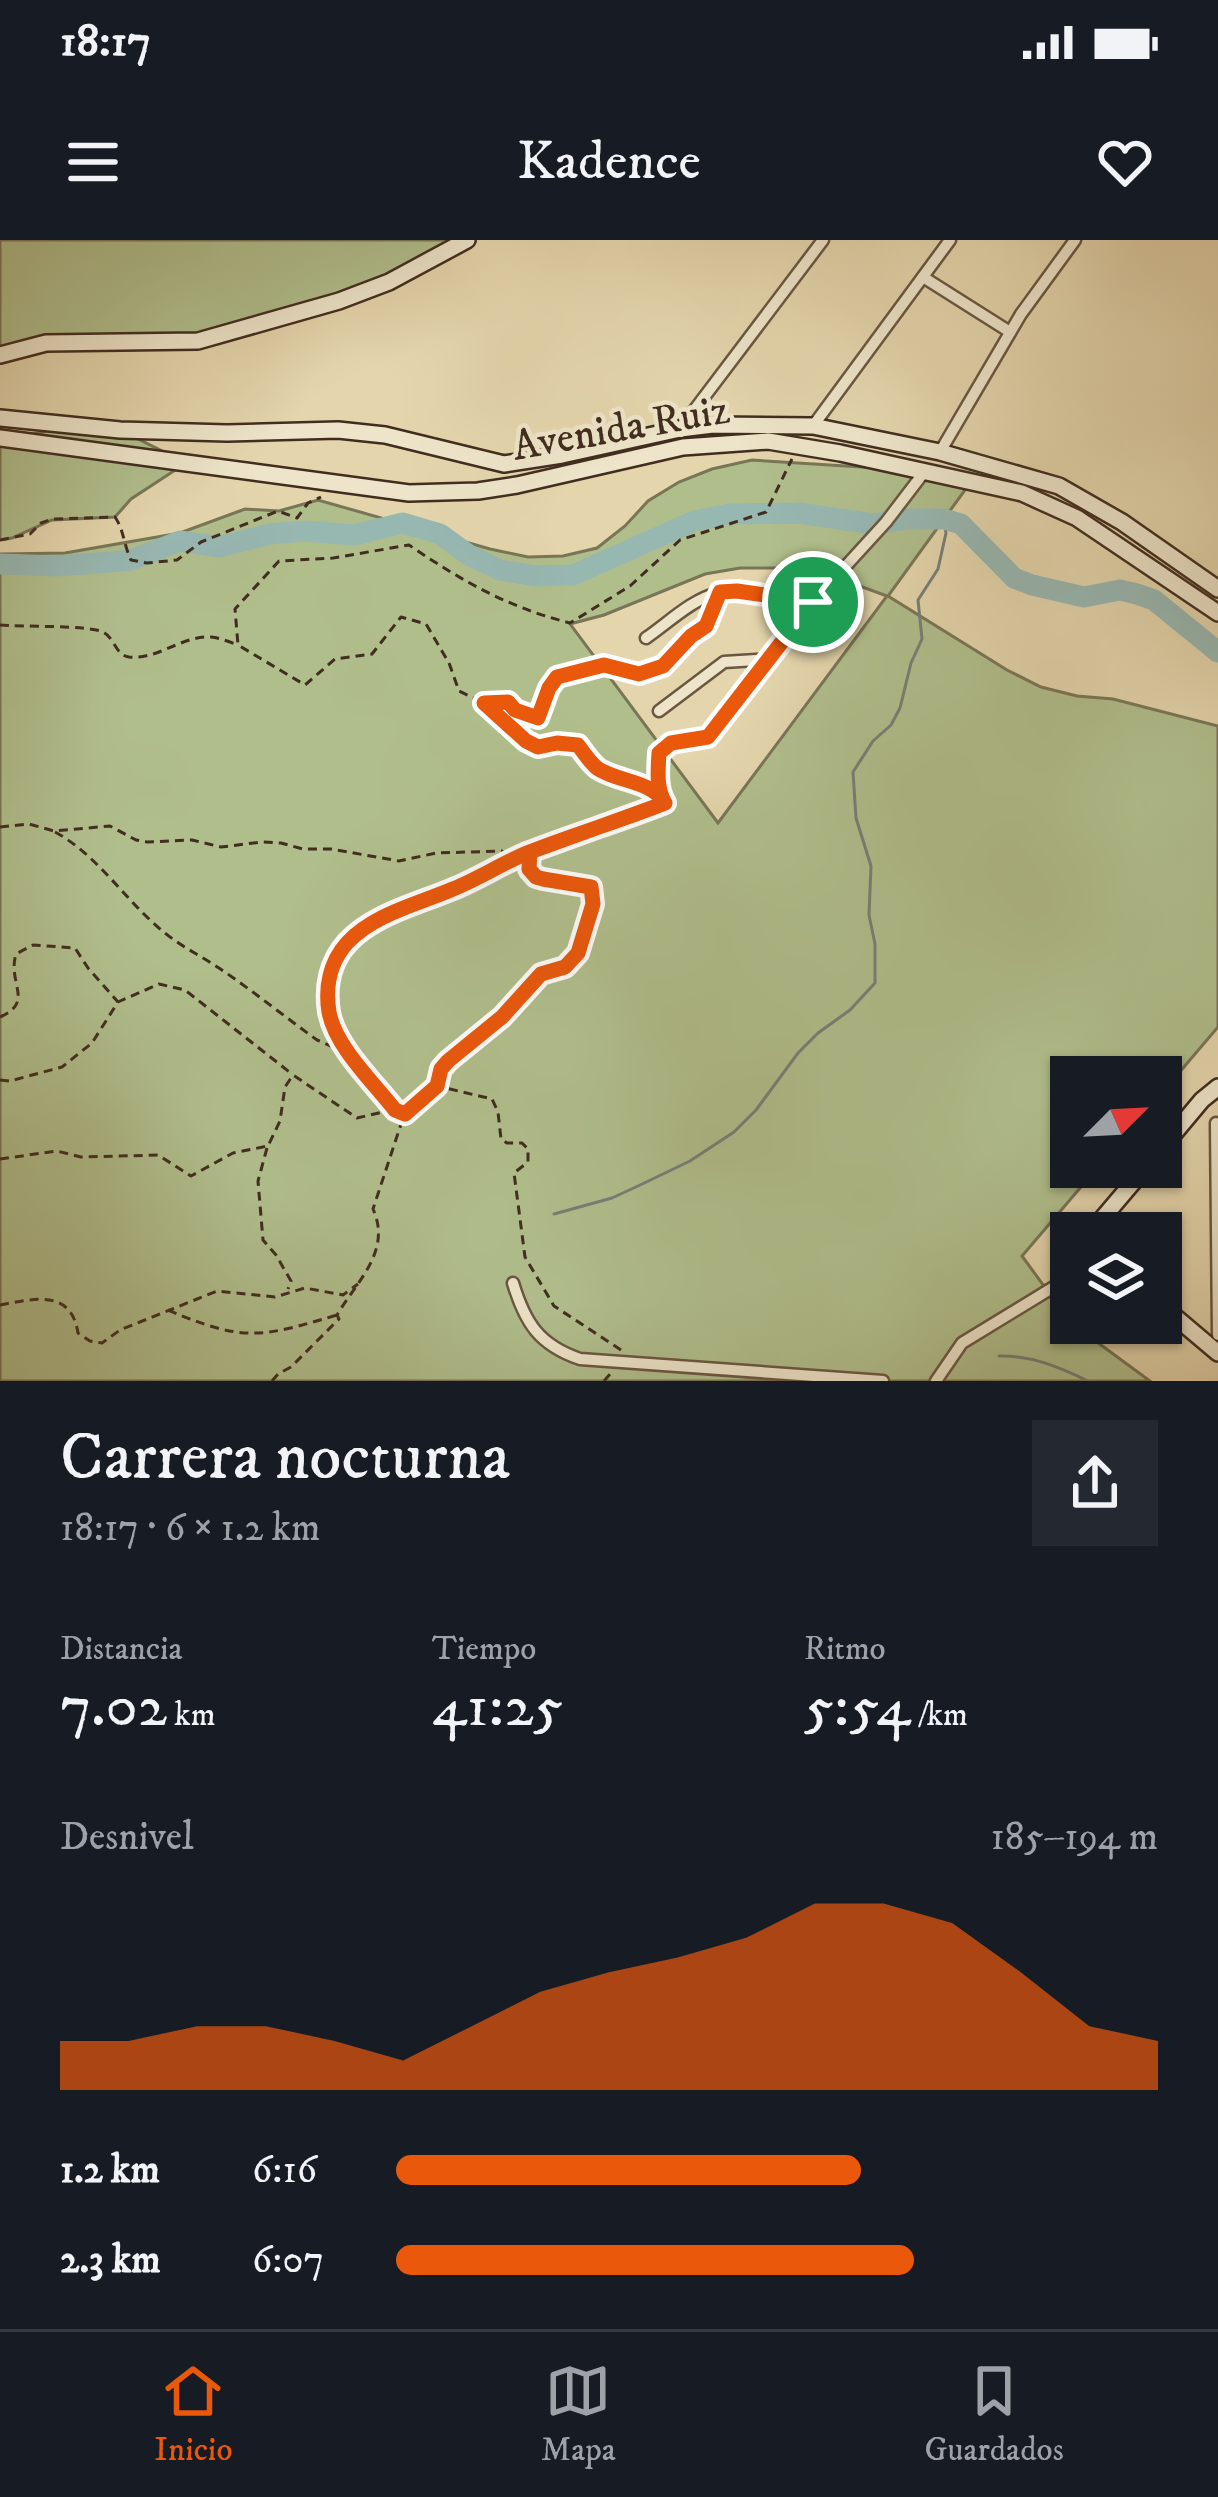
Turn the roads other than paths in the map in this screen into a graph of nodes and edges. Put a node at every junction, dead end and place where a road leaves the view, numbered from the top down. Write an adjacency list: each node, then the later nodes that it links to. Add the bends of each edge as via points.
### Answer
1 (467, 240): 7 (street, via 339,302 198,341 46,343)
2 (823, 240): 10 (street)
3 (950, 240): 5 (street)
4 (1075, 240): 6 (street)
5 (923, 277): 6 (street); 9 (street)
6 (1010, 332): 13 (street)
7 (0, 356)
8 (0, 418): 10 (street, Avenida Ruiz, via 119,430 362,433 504,464)
9 (814, 426): 10 (street, Avenida Ruiz); 13 (street, Avenida Ruiz)
10 (680, 429): 12 (street)
11 (0, 437): 12 (street, Avenida Ruiz, via 409,493 518,485)
12 (683, 447): 14 (street, Avenida Ruiz, via 768,441)
13 (940, 452): 15 (street, Avenida Ruiz, via 1059,486)
14 (925, 471): 16 (street, Avenida Ruiz, via 1047,503); 17 (street)
15 (1213, 585): 16 (street)
16 (1197, 598): 18 (street, Avenida Ruiz)
17 (813, 602): 19 (street, via 720,592); 20 (street)
18 (1218, 613)
19 (646, 638)
20 (771, 659): 21 (street, via 724,662); 22 (street, via 708,737)
21 (659, 711)
22 (671, 743)
23 (1218, 1088): 24 (street)
24 (1182, 1124)
25 (1216, 1124): 31 (street)
26 (1128, 1188): 27 (street)
27 (1108, 1212)
28 (513, 1283): 33 (street, via 542,1339 580,1359)
29 (1050, 1289): 34 (street, via 962,1343)
30 (1182, 1323): 32 (street)
31 (1218, 1335)
32 (1218, 1353)
33 (883, 1381)
34 (936, 1381)

